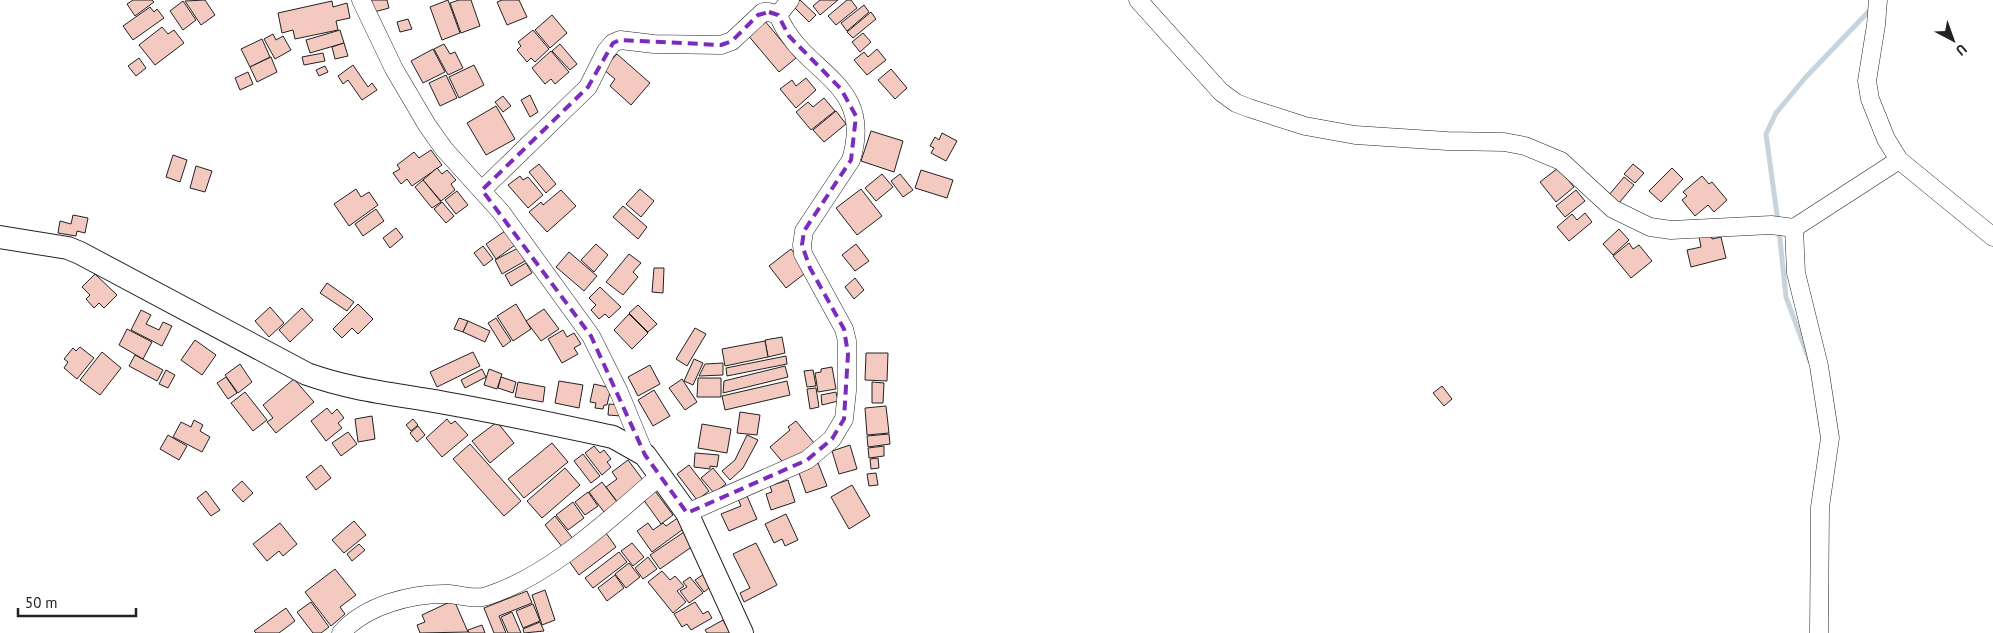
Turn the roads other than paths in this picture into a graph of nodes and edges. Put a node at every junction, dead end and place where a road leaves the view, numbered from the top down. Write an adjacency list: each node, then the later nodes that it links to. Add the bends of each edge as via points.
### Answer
1 (361, 0): 7 (street, via 394,69 427,125 444,149)
2 (790, 0): 5 (street)
3 (1138, 0): 8 (street, via 1221,92 1249,108 1305,126 1355,135 1448,142 1504,142 1525,146 1561,162 1613,209 1650,227 1670,230 1771,224)
4 (1878, 0): 6 (street, via 1866,82 1886,139)
5 (778, 16): 7 (street, via 763,12 732,41 721,45 620,40 613,43 588,87); 13 (street, via 788,36 841,89 856,116 855,147 851,160 807,226 802,245 803,254 844,329 847,341 844,419 832,439 807,460)
6 (1899, 160): 8 (street); 10 (street)
7 (482, 190): 11 (street, via 591,336)
8 (1794, 228): 16 (street, via 1796,274 1819,366 1830,438 1820,507)
9 (0, 237): 11 (main road, via 68,248 80,253 307,374 336,384 613,437)
10 (1993, 237)
11 (645, 455): 12 (main road)
12 (661, 476): 13 (main road); 14 (street, via 579,544 535,574 486,596 427,594 401,598 377,608)
13 (687, 513): 15 (main road)
14 (341, 633)
15 (742, 633)
16 (1819, 633)

